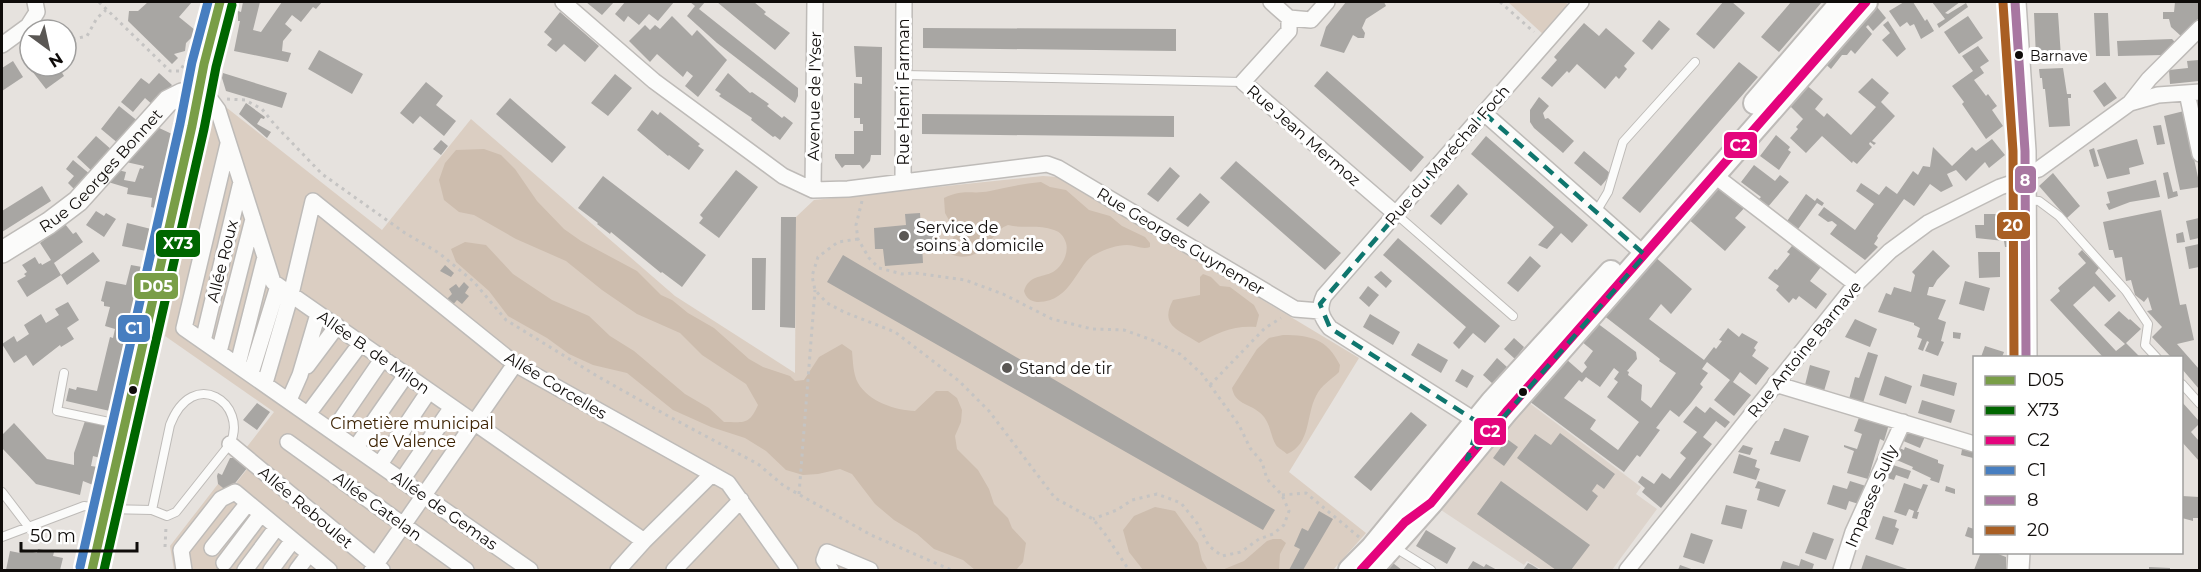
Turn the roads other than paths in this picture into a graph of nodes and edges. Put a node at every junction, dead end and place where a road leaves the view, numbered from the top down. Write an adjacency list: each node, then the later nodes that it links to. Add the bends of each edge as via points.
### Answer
1 (35, 2): 14 (street, via 37,12 28,26)
2 (220, 2): 19 (street)
3 (563, 2): 28 (street, via 654,81 783,176)
4 (815, 2): 28 (street, Avenue de l'Yser)
5 (904, 2): 16 (street, Rue Henri Farman)
6 (1270, 2): 12 (street)
7 (1327, 2): 12 (street, via 1311,20)
8 (1842, 2): 32 (main road)
9 (1866, 2): 24 (main road)
10 (2014, 2): 27 (street)
11 (1577, 3): 21 (street, Rue du Maréchal Foch)
12 (1288, 18): 17 (street, via 1289,31)
13 (2199, 28): 20 (street, Rue Antoine Barnave)
14 (2, 45)
15 (1695, 62): 29 (lane, via 1623,142 1608,192)
16 (904, 75): 17 (lane, Rue Jean Mermoz); 26 (street, Rue Henri Farman)
17 (1243, 82): 30 (street, Rue Jean Mermoz)
18 (2193, 92): 20 (street, via 2158,95); 23 (street)
19 (199, 94): 22 (street, Allée B. de Milon, via 210,99 218,110); 33 (street, Rue Georges Bonnet, via 182,94 168,101 78,201); 63 (street)
20 (2130, 103): 27 (street, Rue Antoine Barnave, via 2039,169)
21 (1484, 113): 29 (street); 30 (street, Rue du Maréchal Foch)
22 (229, 143): 25 (street, Allée B. de Milon); 41 (street, Allée de Gemas, via 184,327)
23 (2199, 154)
24 (1714, 175): 32 (main road); 35 (street)
25 (241, 182): 31 (street, Allée B. de Milon); 41 (street, Allée Roux)
26 (903, 182): 28 (street, Rue Georges Guynemer); 37 (street, Rue Georges Guynemer, via 1047,164 1295,309)
27 (2025, 185): 35 (street, Rue Antoine Barnave, via 2015,182 2000,187 1928,223 1890,251); 44 (street); 45 (lane, via 2038,201 2059,216 2126,291 2148,324 2145,345)
28 (813, 190)
29 (1596, 212): 32 (street)
30 (1396, 214): 37 (street, Rue du Maréchal Foch, via 1324,296); 39 (lane, Rue Jean Mermoz)
31 (253, 219): 34 (street, Allée B. de Milon); 43 (street)
32 (1640, 250): 60 (main road); 69 (main road)
33 (2, 252)
34 (265, 257): 36 (street, Allée B. de Milon, via 273,282); 48 (street)
35 (1856, 284): 53 (street, Rue Antoine Barnave)
36 (285, 290): 38 (street, Allée B. de Milon); 47 (street, Allée Corcelles, via 313,201); 48 (street); 52 (street)
37 (1320, 311): 60 (street, via 1330,327)
38 (318, 314): 40 (street, Allée B. de Milon); 50 (street)
39 (1513, 316)
40 (337, 327): 42 (street, Allée B. de Milon); 50 (street)
41 (203, 341): 43 (street, Allée de Gemas)
42 (361, 343): 46 (street, Allée B. de Milon); 59 (street)
43 (219, 352): 48 (street, Allée de Gemas)
44 (2026, 356)
45 (2156, 356)
46 (382, 358): 51 (street, Allée B. de Milon); 64 (street)
47 (515, 364): 62 (street); 71 (street, Allée Corcelles)
48 (244, 369): 52 (street, Allée de Gemas)
49 (64, 373): 63 (lane, via 57,411)
50 (300, 375): 56 (street)
51 (406, 375): 55 (street, Allée B. de Milon); 68 (street)
52 (265, 383): 56 (street, Allée de Gemas)
53 (1775, 384): 61 (street, Impasse Sully); 110 (street, Rue Antoine Barnave)
54 (2183, 386): 57 (lane)
55 (429, 391): 58 (street, Allée B. de Milon); 70 (street)
56 (289, 400): 59 (street, Allée de Gemas)
57 (2199, 404)
58 (452, 407): 62 (street, Allée B. de Milon); 72 (street)
59 (308, 414): 64 (street, Allée de Gemas)
60 (1476, 421): 69 (street, via 1474,444); 87 (main road)
61 (1904, 422): 67 (street, Impasse Sully); 111 (street, Impasse Sully, via 1853,532)
62 (474, 423): 74 (street); 86 (street, Allée B. de Milon)
63 (124, 426): 77 (street)
64 (333, 431): 68 (street, Allée de Gemas)
65 (288, 442): 80 (street, Allée Catelan)
66 (230, 444): 78 (lane, via 176,512 167,516); 78 (lane, via 233,417 219,400 201,393 182,403 170,425); 95 (street, Allée Reboulet)
67 (1973, 444)
68 (356, 447): 70 (street, Allée de Gemas)
69 (1467, 459): 87 (main road, via 1431,503)
70 (380, 464): 72 (street, Allée de Gemas)
71 (712, 474): 75 (street, Allée Corcelles, via 728,483); 86 (street)
72 (402, 480): 74 (street, Allée de Gemas)
73 (2, 492): 81 (lane)
74 (424, 495): 80 (street); 102 (street, Allée de Gemas)
75 (741, 500): 93 (street, Allée Corcelles); 104 (street)
76 (248, 503): 79 (street); 83 (street, via 236,492 221,499); 88 (street)
77 (105, 509): 78 (lane); 81 (lane, via 84,506); 96 (street)
78 (152, 510)
79 (261, 514): 82 (street); 92 (street)
80 (404, 524): 95 (street); 101 (street, Allée Catelan)
81 (28, 526): 84 (lane)
82 (278, 527): 85 (street); 98 (street)
83 (196, 529): 88 (street); 97 (street, via 182,550)
84 (2, 537)
85 (293, 540): 89 (street); 99 (street)
86 (644, 541): 103 (street)
87 (1382, 545): 106 (main road); 107 (lane); 108 (main road); 109 (lane)
88 (212, 548): 92 (street)
89 (309, 554): 94 (street); 100 (street)
90 (2019, 554): 112 (street)
91 (828, 565): 105 (street, via 827,552)
92 (228, 567)
93 (784, 568)
94 (326, 569)
95 (376, 569)
96 (92, 570)
97 (184, 570)
98 (245, 570)
99 (271, 570)
100 (297, 570)
101 (466, 570)
102 (530, 570)
103 (618, 570)
104 (674, 570)
105 (870, 570)
106 (1350, 570)
107 (1361, 570)
108 (1371, 570)
109 (1431, 570)
110 (1627, 570)
111 (1841, 570)
112 (2018, 570)

